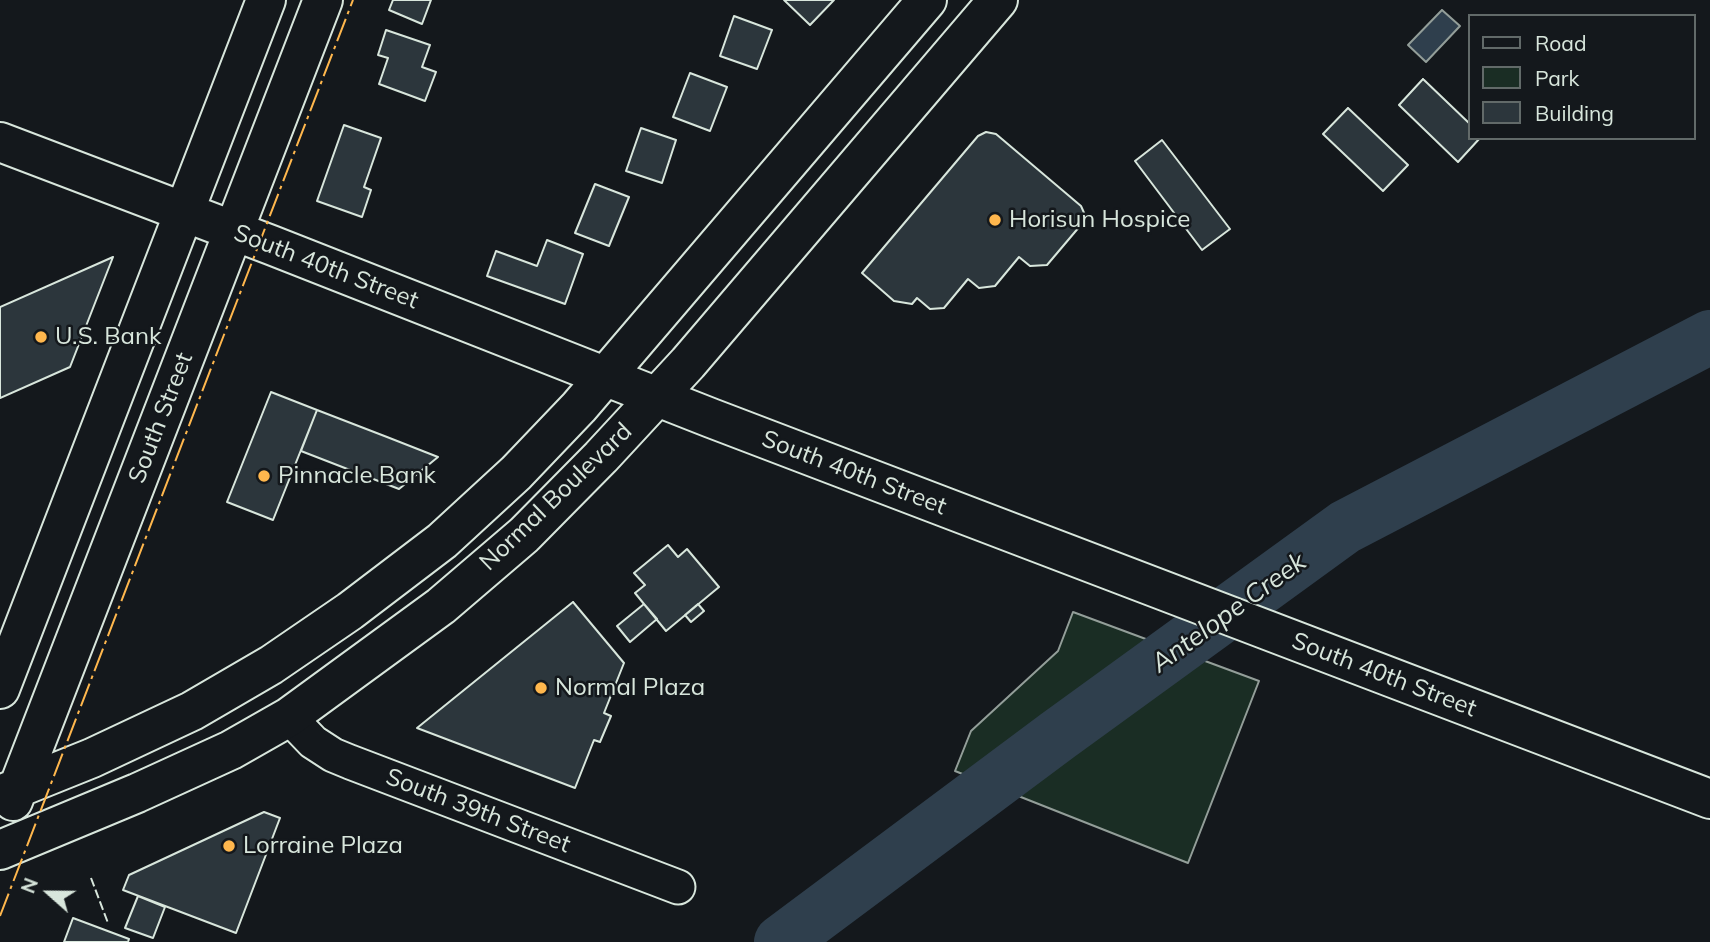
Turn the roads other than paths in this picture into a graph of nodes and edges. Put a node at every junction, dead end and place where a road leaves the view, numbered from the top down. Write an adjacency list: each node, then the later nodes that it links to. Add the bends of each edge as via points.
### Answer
1 (266, 0): 6 (main road)
2 (323, 0): 7 (main road, South Street)
3 (927, 0): 8 (main road, Normal Boulevard)
4 (998, 0): 9 (main road, Normal Boulevard)
5 (0, 142): 6 (main road, South 40th Street)
6 (184, 212): 7 (main road, South 40th Street); 10 (main road)
7 (234, 231): 8 (main road, South 40th Street); 12 (main road, South Street)
8 (605, 377): 9 (main road, South 40th Street); 12 (main road, Normal Boulevard, via 498,490 442,541 350,611 271,665 192,710)
9 (656, 396): 11 (main road, Normal Boulevard, via 524,535 441,606); 13 (main road, South 40th Street)
10 (0, 689)
11 (289, 718): 15 (main road, Normal Boulevard, via 184,772); 16 (street, South 39th Street, via 333,755)
12 (9, 791): 14 (main road, South Street)
13 (1710, 799)
14 (0, 835)
15 (0, 850)
16 (678, 887)

